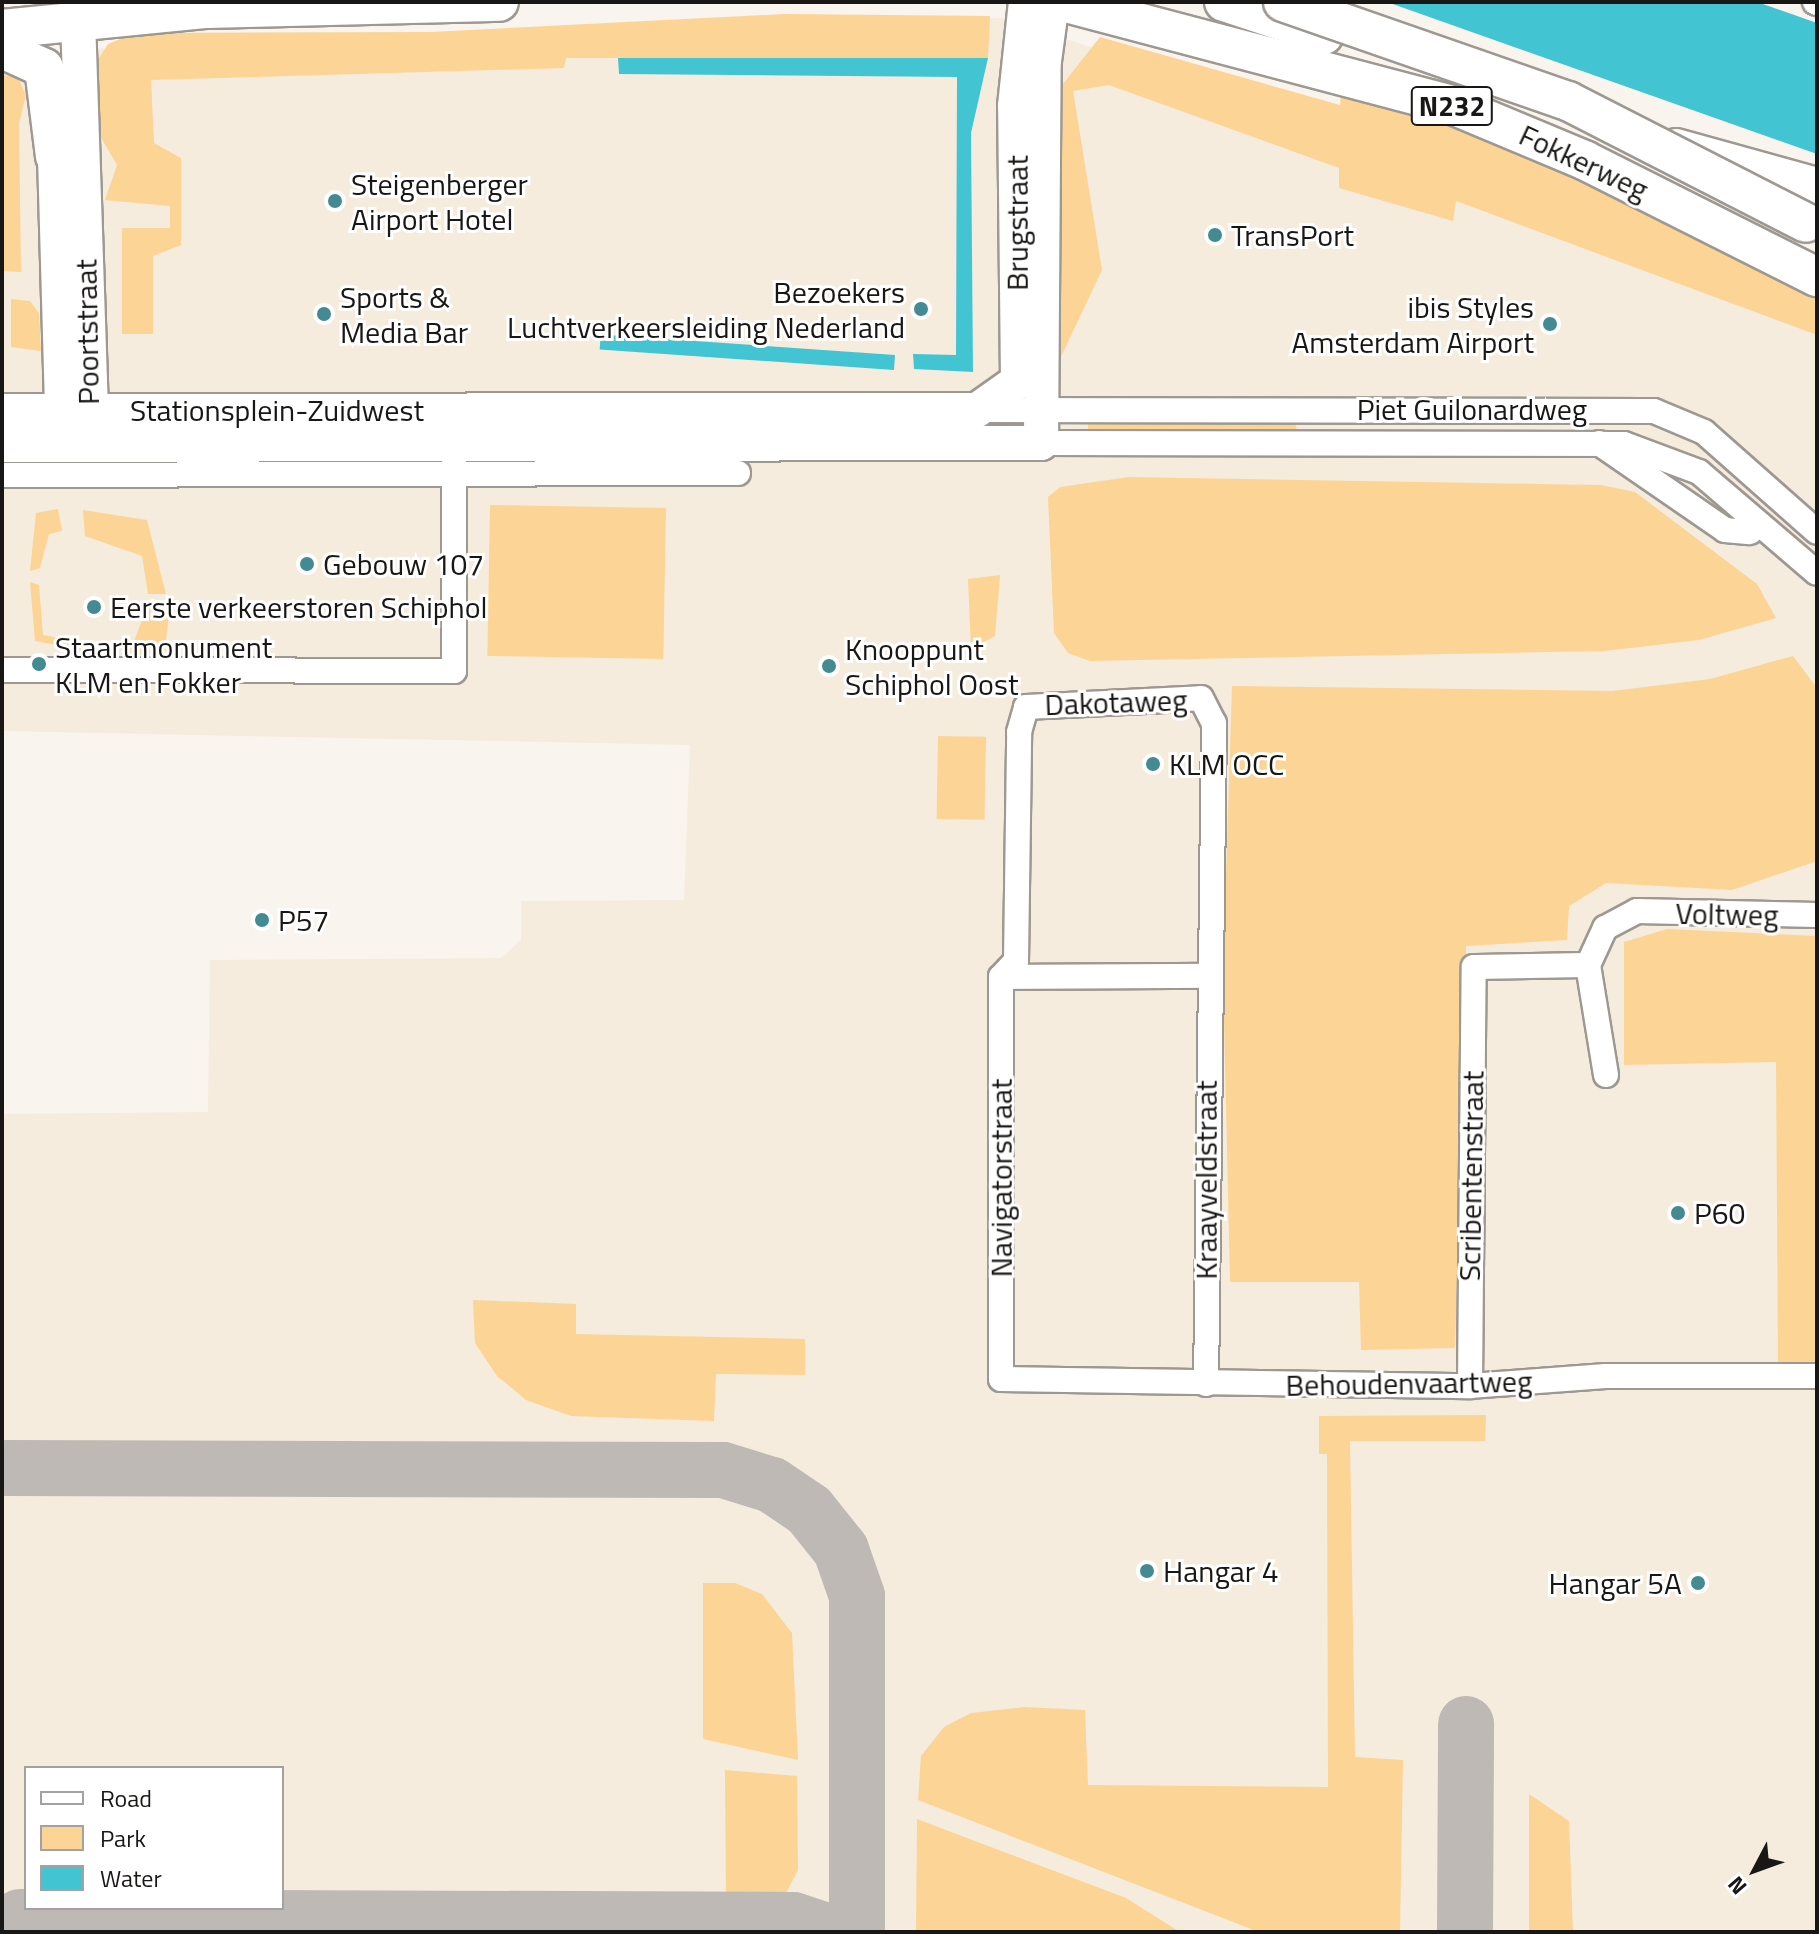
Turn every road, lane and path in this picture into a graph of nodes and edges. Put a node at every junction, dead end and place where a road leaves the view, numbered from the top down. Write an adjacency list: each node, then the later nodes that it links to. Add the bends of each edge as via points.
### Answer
1 (499, 2): 7 (main road)
2 (1026, 2): 19 (street, Brugstraat, via 1015,106)
3 (1052, 2): 19 (street, Brugstraat, via 1044,61)
4 (1062, 2): 13 (main road, Fokkerweg / N232, via 1455,106 1584,160)
5 (1224, 2): 11 (main road, N232, via 1584,120)
6 (1283, 2): 12 (main road, Fokkerweg / N232, bridge, via 1568,101)
7 (67, 10): 8 (main road); 15 (street, Poortstraat)
8 (2, 29)
9 (2, 49): 10 (main road, via 44,68)
10 (55, 156): 15 (street, Poortstraat)
11 (1817, 187)
12 (1812, 225)
13 (1817, 277)
14 (895, 409): 17 (street, Stationsplein-Zuidwest); 19 (street, Stationsplein-Zuidwest); 23 (street)
15 (76, 410): 16 (street, Stationsplein-Zuidwest); 18 (street, Stationsplein-Zuidwest); 25 (street, Poortstraat)
16 (456, 410): 17 (street, Stationsplein-Zuidwest); 21 (street, Stationsplein-Zuidwest)
17 (586, 410): 22 (street)
18 (2, 411)
19 (1030, 413): 20 (street, Piet Guilonardweg); 23 (street, Stationsplein-Zuidwest); 31 (street, Piet Guilonardweg, via 1654,411 1704,432)
20 (1599, 443): 26 (street, Piet Guilonardweg); 30 (street, Piet Guilonardweg, via 1725,530)
21 (454, 444): 22 (street, Stationsplein-Zuidwest); 25 (street, Stationsplein-Zuidwest); 29 (street, Stationsplein-Zuidwest)
22 (586, 444): 23 (street, Stationsplein-Zuidwest)
23 (894, 444)
24 (2, 445): 25 (street, Stationsplein-Zuidwest)
25 (80, 446)
26 (1676, 462): 30 (street, Piet Guilonardweg); 32 (street, Piet Guilonardweg, via 1720,486)
27 (738, 473): 29 (street)
28 (2, 475): 29 (street)
29 (454, 478): 34 (street, Stationsplein-Zuidwest, via 454,671)
30 (1750, 532): 32 (street, Piet Guilonardweg)
31 (1817, 532)
32 (1775, 535): 33 (street, Piet Guilonardweg)
33 (1817, 573)
34 (2, 670)
35 (1817, 915): 36 (street, Voltweg, via 1637,911 1605,928)
36 (1588, 965): 39 (street); 43 (street, Scribentenstraat, via 1474,967)
37 (1207, 976): 38 (street); 38 (street, Dakotaweg, via 1214,723 1201,698 1026,707 1019,732 1016,961); 42 (street, Kraayveldstraat)
38 (1001, 977): 41 (street, Navigatorstraat)
39 (1606, 1075)
40 (1817, 1376): 43 (street, Behoudenvaartweg, via 1606,1376)
41 (1001, 1379): 42 (street, Behoudenvaartweg)
42 (1206, 1384): 43 (street, Behoudenvaartweg)
43 (1470, 1386)

